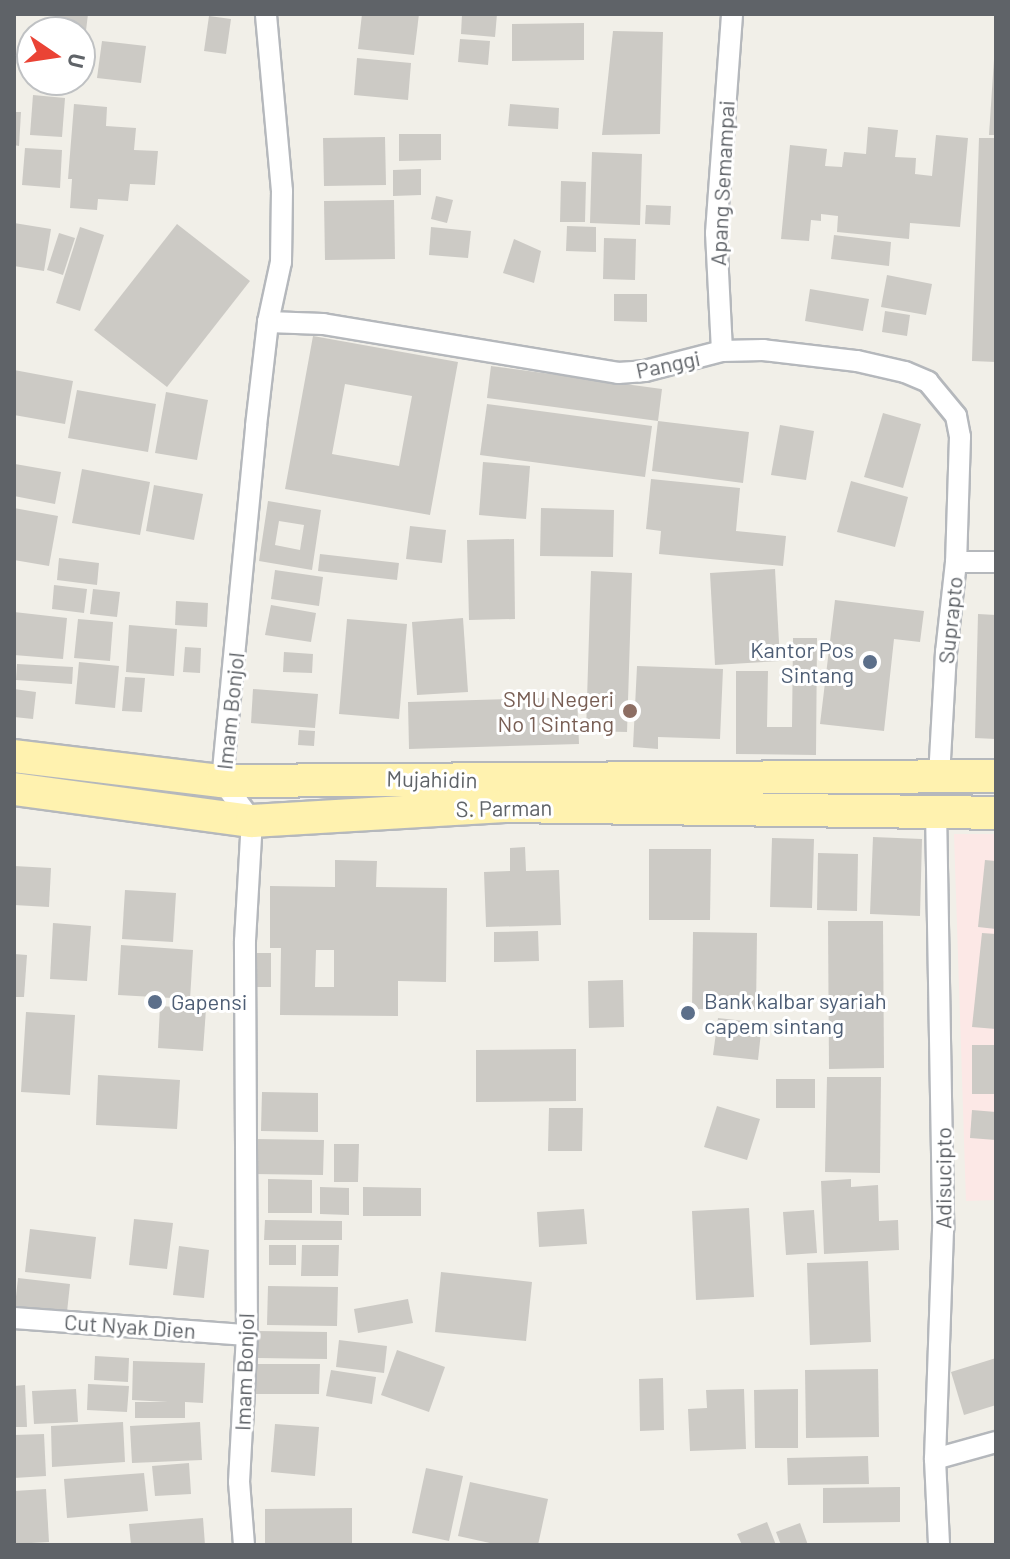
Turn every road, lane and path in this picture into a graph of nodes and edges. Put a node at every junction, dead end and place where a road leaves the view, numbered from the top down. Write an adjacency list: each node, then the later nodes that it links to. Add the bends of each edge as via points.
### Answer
1 (266, 14): 3 (street, Imam Bonjol, via 283,229)
2 (732, 14): 4 (street, Apang Semampai, via 716,233)
3 (268, 322): 4 (street, Panggi, via 323,324 618,373); 11 (street, Imam Bonjol)
4 (722, 351): 5 (street, Panggi, via 763,350 857,361 928,382 956,416)
5 (960, 464): 6 (street, Suprapto)
6 (956, 562): 7 (street); 9 (street, Suprapto)
7 (996, 562)
8 (14, 756): 11 (main road, Mujahidin)
9 (939, 776): 10 (main road, Mujahidin); 11 (main road, Mujahidin)
10 (996, 776)
11 (222, 781): 15 (street, Imam Bonjol)
12 (14, 789): 15 (main road, S. Parman)
13 (936, 810): 14 (main road, S. Parman); 15 (main road, S. Parman, via 505,806); 19 (street, Adisucipto, via 943,1230)
14 (996, 813)
15 (252, 821): 17 (street, Imam Bonjol, via 245,941)
16 (14, 1318): 17 (street, Cut Nyak Dien)
17 (247, 1335): 20 (street, Imam Bonjol, via 239,1482)
18 (996, 1442): 19 (street)
19 (935, 1459): 21 (street, Adisucipto)
20 (244, 1545)
21 (939, 1545)

